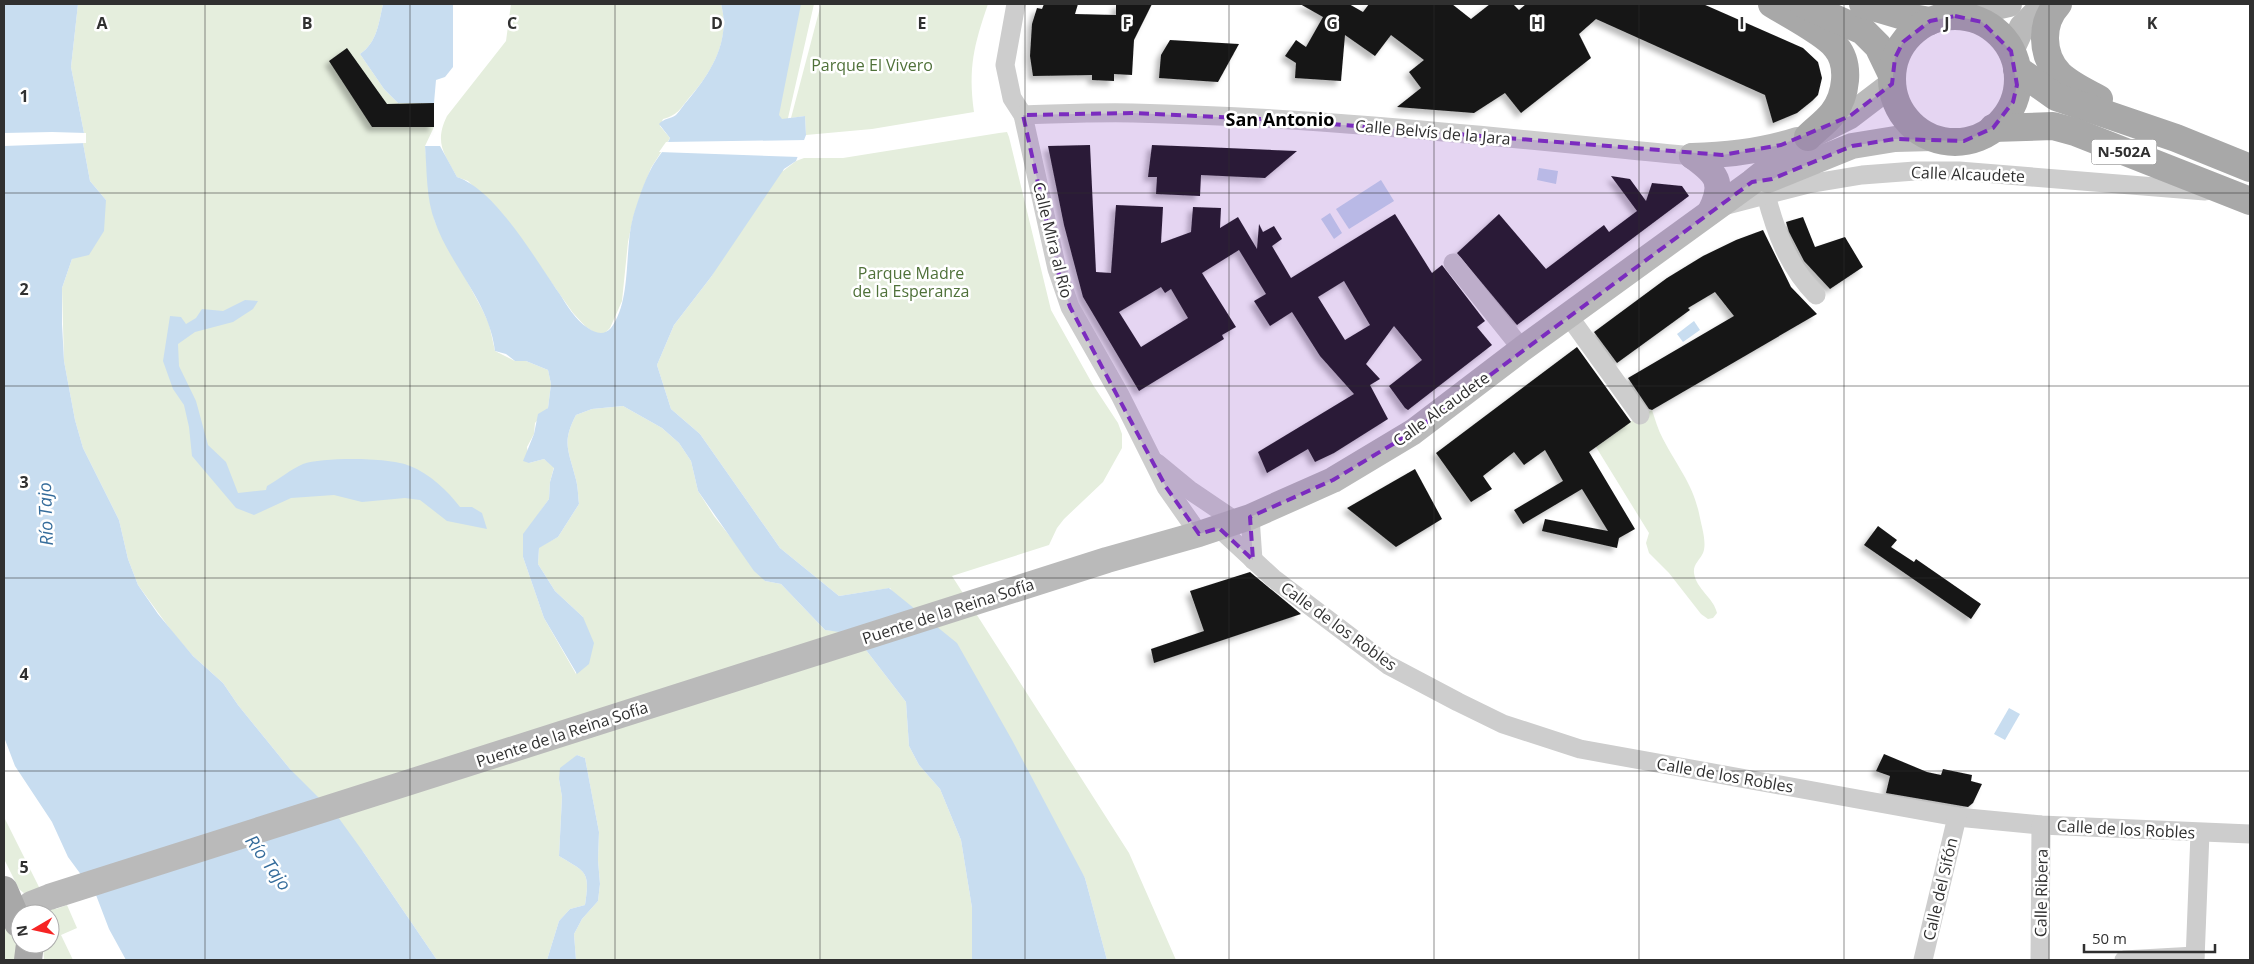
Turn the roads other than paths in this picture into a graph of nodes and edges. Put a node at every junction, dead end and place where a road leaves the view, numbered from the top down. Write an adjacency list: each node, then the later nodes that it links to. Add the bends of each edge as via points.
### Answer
1 (1016, 4): 11 (street, Calle Mira al Río, via 1005,66 1012,98)
2 (1772, 4): 13 (main road, via 1837,47 1844,64 1846,77 1838,105)
3 (1803, 4): 10 (main road, N-502A, via 1863,31 1878,46)
4 (1863, 4): 8 (main road, N-502A, via 1906,17)
5 (2010, 4): 8 (main road)
6 (2045, 4): 9 (main road, via 2022,27)
7 (2058, 4): 15 (main road, via 2052,11 2044,35 2048,57 2060,75 2083,91)
8 (1942, 18): 9 (main road, N-502A, via 1982,22 2003,39); 10 (main road, via 1915,30 1903,42 1895,58)
9 (2014, 60): 12 (main road, N-502A, via 2017,86 2013,102 2005,117); 15 (main road, N-502A, via 2056,96)
10 (1892, 79): 13 (main road, Calle Alcaudete, via 1850,116); 14 (main road, N-502A, via 1895,98 1905,117 1920,132)
11 (1023, 115): 16 (street, Calle Belvís de la Jara, via 1133,113 1280,120); 27 (street, Calle Mira al Río, via 1057,269 1070,307)
12 (1993, 128): 14 (main road, N-502A, via 1964,141 1948,142); 19 (main road, N-502A, via 2053,126 2075,132)
13 (1808, 137): 16 (main road, via 1764,150); 18 (main road, Calle Alcaudete)
14 (1933, 138): 18 (main road, Calle Alcaudete, via 1895,139 1852,146 1772,179)
15 (2176, 138): 17 (main road, N-502A)
16 (1692, 156): 18 (main road, via 1720,165); 21 (main road, via 1712,170 1718,182)
17 (2250, 168)
18 (1759, 189): 19 (street, Calle Alcaudete, via 1862,175 1959,170); 21 (main road, Calle Alcaudete); 23 (street, via 1786,254 1801,280)
19 (2224, 192): 20 (main road, N-502A)
20 (2250, 201)
21 (1712, 210): 24 (main road, Calle Alcaudete)
22 (1454, 263): 25 (street)
23 (1816, 295)
24 (1568, 315): 25 (main road, Calle Alcaudete); 26 (street)
25 (1522, 349): 28 (main road, Calle Alcaudete, via 1413,432 1333,480)
26 (1640, 415)
27 (1154, 461): 28 (street); 28 (street, Calle Mira al Río, via 1166,487)
28 (1226, 525): 29 (main road, Calle Alcaudete); 30 (street); 30 (street, Calle de los Robles)
29 (1106, 560): 36 (main road, Puente de la Reina Sofía)
30 (1253, 560): 31 (street, Calle de los Robles, via 1388,664 1503,724 1580,749)
31 (1957, 817): 32 (street, Calle de los Robles); 39 (street, Calle del Sifón)
32 (2041, 825): 33 (street, Calle de los Robles); 40 (street, Calle Ribera)
33 (2200, 833): 34 (street, Calle de los Robles); 38 (street)
34 (2250, 834)
35 (4, 890): 37 (main road)
36 (30, 904)
37 (10, 905)
38 (2195, 958): 41 (street)
39 (1923, 960)
40 (2040, 960)
41 (2124, 960)

